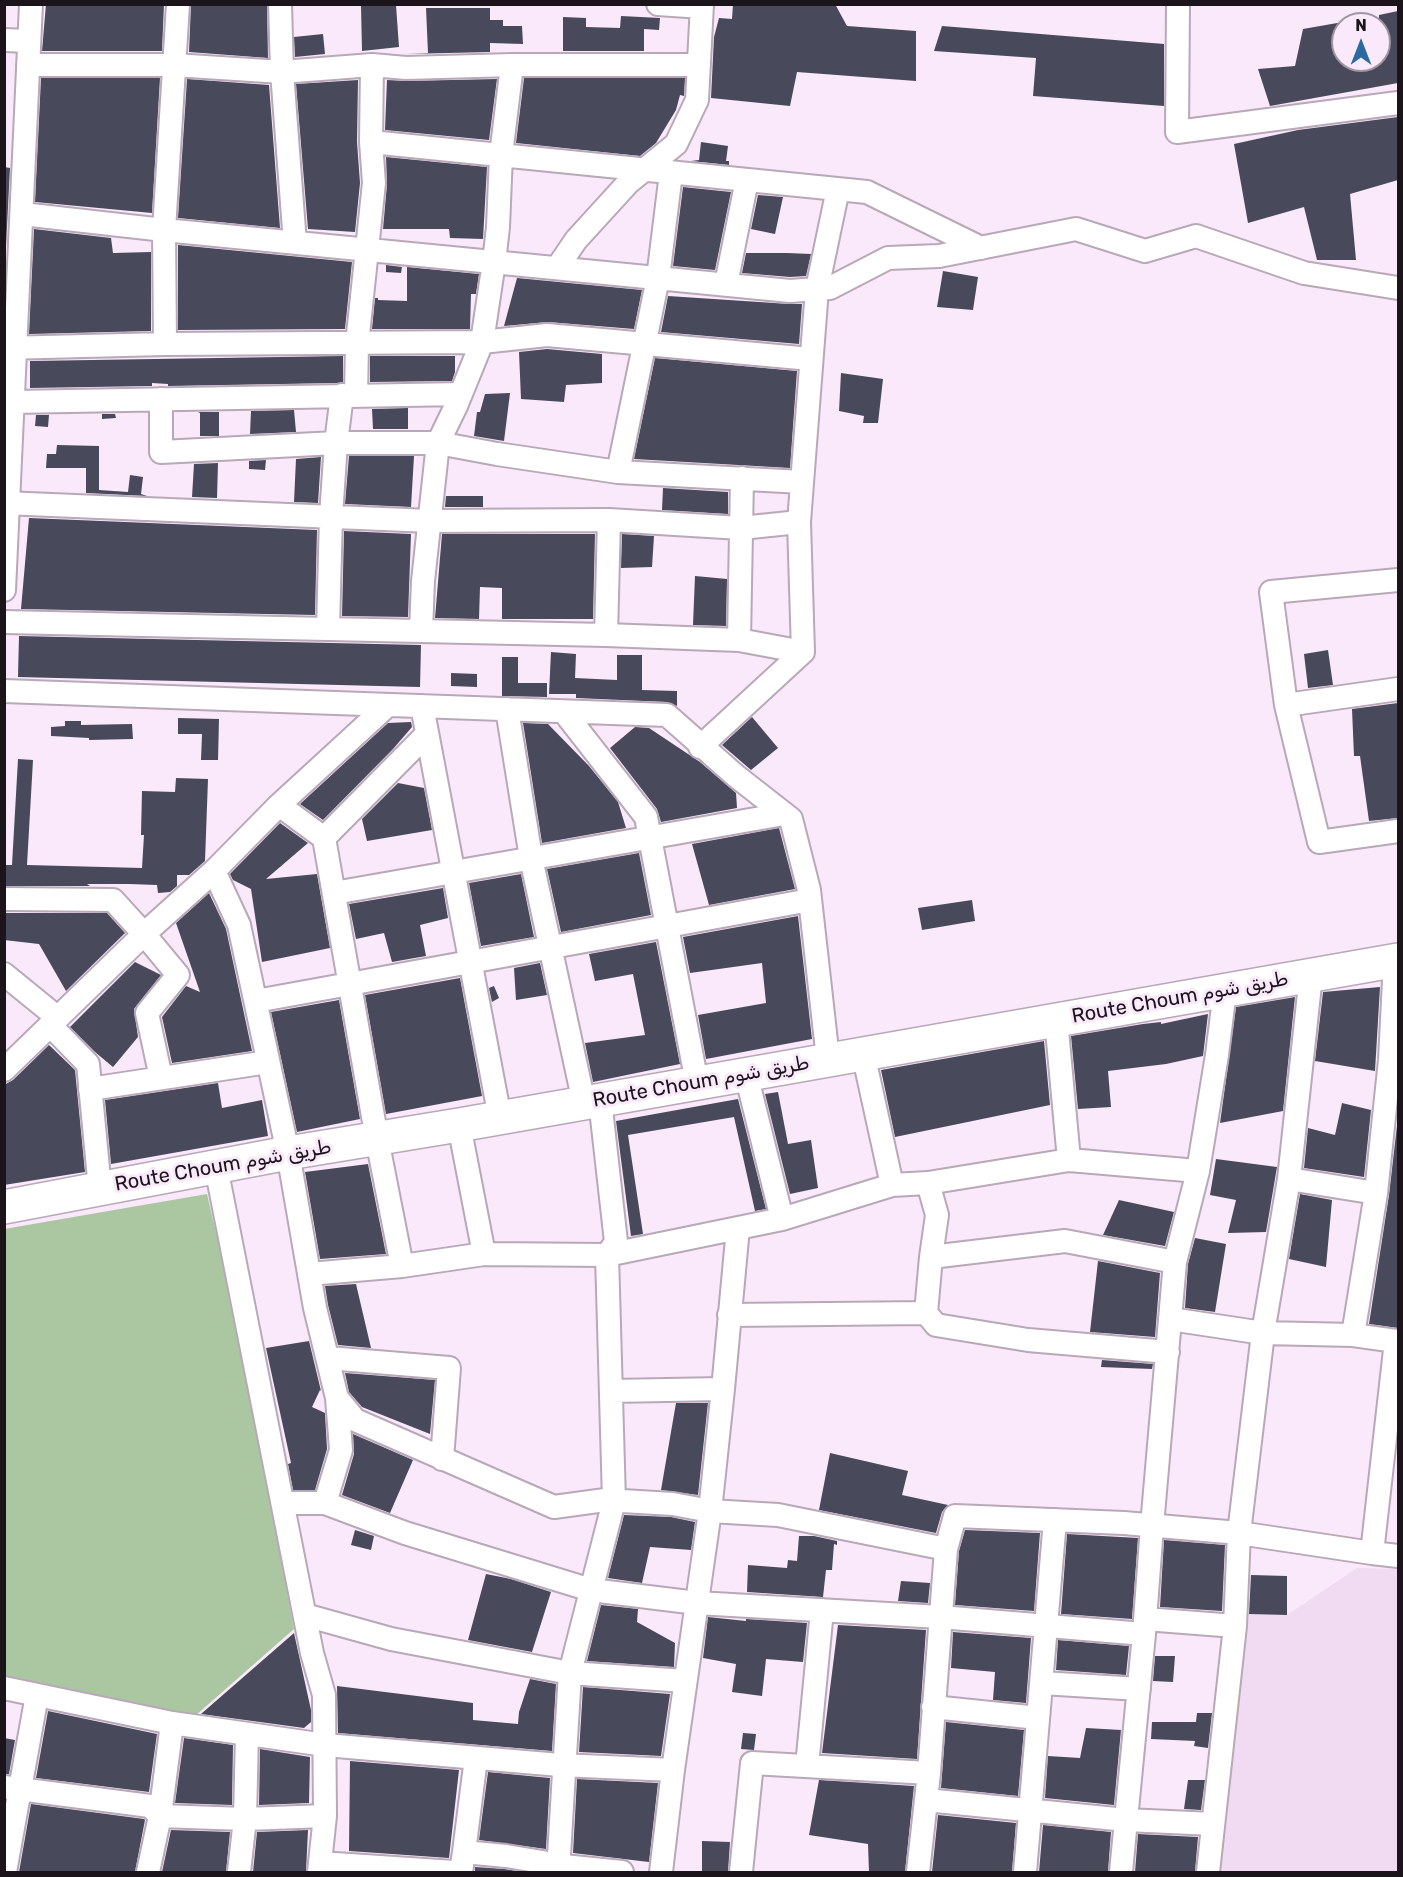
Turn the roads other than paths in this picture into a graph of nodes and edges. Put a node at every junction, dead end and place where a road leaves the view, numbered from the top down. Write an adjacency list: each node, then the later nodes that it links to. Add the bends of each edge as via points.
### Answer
1 (31, 4): 8 (street)
2 (178, 4): 10 (street)
3 (280, 4): 14 (street)
4 (658, 4): 6 (street)
5 (1178, 4): 15 (street, via 1177,132)
6 (702, 6): 13 (street)
7 (4, 40): 8 (street)
8 (29, 41): 9 (street)
9 (28, 64): 10 (street); 22 (street)
10 (174, 64): 14 (street); 23 (street)
11 (372, 65): 12 (street); 14 (street); 16 (street)
12 (512, 65): 13 (street); 17 (street)
13 (699, 65): 18 (street, via 697,100 676,144)
14 (282, 72): 24 (street)
15 (1398, 103)
16 (371, 142): 17 (street); 26 (street, via 374,183)
17 (501, 156): 18 (street); 27 (street)
18 (644, 170): 19 (street); 28 (street, via 576,240)
19 (671, 173): 20 (street); 30 (street)
20 (747, 180): 21 (street); 31 (street)
21 (838, 189): 25 (street, via 867,192); 33 (street)
22 (16, 208): 23 (street); 29 (street)
23 (164, 230): 24 (street); 36 (street)
24 (295, 243): 26 (street)
25 (981, 248): 32 (street, via 1076,229 1145,251 1196,236 1304,273); 33 (street, via 939,256 888,258 830,288)
26 (367, 249): 27 (street); 37 (street)
27 (494, 262): 28 (street); 34 (street)
28 (557, 268): 30 (street)
29 (12, 271): 38 (street)
30 (658, 278): 31 (street); 35 (street)
31 (726, 284): 33 (street, via 789,291)
32 (1398, 288)
33 (817, 289): 39 (street)
34 (482, 342): 35 (street, via 547,335); 37 (street); 40 (street)
35 (644, 343): 39 (street); 46 (street)
36 (165, 344): 37 (street); 38 (street)
37 (357, 344): 41 (street)
38 (10, 348): 43 (street)
39 (812, 359): 48 (street)
40 (461, 394): 41 (street); 45 (street)
41 (349, 395): 42 (street); 44 (street)
42 (161, 399): 43 (street); 44 (street, via 160,452)
43 (13, 402): 49 (street)
44 (336, 443): 45 (street); 50 (street)
45 (438, 443): 46 (street); 51 (street)
46 (618, 472): 47 (street)
47 (742, 478): 48 (street); 54 (street)
48 (802, 482): 53 (street)
49 (6, 503): 50 (street); 56 (street)
50 (331, 516): 51 (street); 58 (street)
51 (430, 520): 52 (street); 59 (street)
52 (609, 520): 54 (street); 60 (street)
53 (799, 522): 54 (street); 62 (street)
54 (741, 528): 61 (street)
55 (1398, 580): 66 (street, via 1271,592)
56 (4, 590)
57 (4, 622): 58 (street)
58 (328, 629): 59 (street)
59 (421, 631): 60 (street)
60 (606, 634): 61 (street)
61 (739, 640): 62 (street)
62 (803, 652): 71 (street)
63 (1398, 689): 66 (street)
64 (4, 691): 65 (street)
65 (388, 705): 67 (street); 72 (street)
66 (1286, 705): 74 (street, via 1319,842)
67 (422, 706): 68 (street); 70 (street)
68 (507, 709): 69 (street); 77 (street)
69 (564, 712): 71 (street, via 667,715); 75 (street, via 646,817)
70 (428, 734): 76 (street); 79 (street)
71 (700, 747): 73 (street)
72 (279, 805): 76 (street); 78 (street)
73 (784, 814): 75 (street); 82 (street, via 790,819)
74 (1398, 831)
75 (650, 837): 77 (street); 83 (street)
76 (324, 838): 80 (street)
77 (531, 858): 79 (street); 85 (street)
78 (214, 872): 84 (street); 92 (street, via 239,925)
79 (454, 872): 80 (street); 87 (street)
80 (334, 893): 90 (street)
81 (4, 899): 84 (street, via 113,900)
82 (810, 900): 83 (street); 96 (street)
83 (666, 927): 85 (street); 101 (street)
84 (144, 934): 94 (street); 100 (street, via 178,975 147,1013)
85 (550, 948): 87 (street); 103 (street)
86 (1397, 960): 89 (highway, Route Choum طريق شوم); 113 (street)
87 (470, 962): 90 (street); 104 (street)
88 (4, 974): 94 (street)
89 (1311, 975): 91 (highway, Route Choum طريق شوم); 111 (street)
90 (350, 984): 92 (street); 106 (street)
91 (1225, 990): 93 (highway, Route Choum طريق شوم); 110 (street)
92 (256, 1001): 97 (street)
93 (1056, 1019): 95 (highway, Route Choum طريق شوم); 108 (street)
94 (54, 1022): 98 (street); 102 (street, via 88,1064)
95 (863, 1053): 96 (highway, Route Choum طريق شوم); 114 (street)
96 (828, 1059): 99 (highway, Route Choum طريق شوم)
97 (268, 1062): 100 (street); 107 (street)
98 (4, 1070)
99 (746, 1074): 101 (highway, Route Choum طريق شوم); 117 (street)
100 (161, 1078): 102 (street)
101 (697, 1083): 103 (highway, Route Choum طريق شوم)
102 (90, 1089): 115 (street)
103 (592, 1102): 104 (highway, Route Choum طريق شوم); 120 (street, via 616,1242)
104 (500, 1118): 105 (highway, Route Choum طريق شوم)
105 (459, 1125): 106 (highway, Route Choum طريق شوم); 119 (street)
106 (377, 1138): 107 (highway, Route Choum طريق شوم); 123 (street)
107 (288, 1153): 109 (highway, Route Choum طريق شوم); 124 (street)
108 (1070, 1160): 110 (street); 112 (street)
109 (216, 1167): 115 (highway, Route Choum طريق شوم); 138 (street)
110 (1198, 1171): 122 (street)
111 (1289, 1179): 113 (street); 128 (street)
112 (928, 1183): 114 (street); 121 (street, via 936,1215)
113 (1384, 1184): 129 (street)
114 (892, 1185): 117 (street)
115 (100, 1189): 116 (highway, Route Choum طريق شوم)
116 (4, 1207)
117 (782, 1219): 118 (street)
118 (738, 1228): 120 (street); 126 (street)
119 (484, 1254): 120 (street); 123 (street)
120 (608, 1255): 134 (street)
121 (931, 1257): 122 (street, via 1065,1240); 125 (street)
122 (1174, 1262): 127 (street)
123 (402, 1266): 124 (street)
124 (309, 1274): 132 (street)
125 (926, 1313): 126 (street); 131 (street, via 936,1325 1016,1338)
126 (729, 1316): 133 (street)
127 (1170, 1319): 128 (street); 131 (street)
128 (1263, 1333): 129 (street); 143 (street)
129 (1353, 1335): 130 (street)
130 (1397, 1341): 145 (street)
131 (1168, 1352): 142 (street)
132 (328, 1358): 135 (street); 136 (street, via 449,1368)
133 (723, 1389): 134 (street); 140 (street)
134 (611, 1391): 137 (street)
135 (338, 1398): 136 (street, via 355,1420); 139 (street, via 341,1450)
136 (442, 1459): 137 (street, via 554,1507)
137 (614, 1501): 140 (street, via 674,1504); 147 (street)
138 (283, 1503): 139 (street); 150 (street)
139 (326, 1503): 147 (street, via 405,1533)
140 (710, 1511): 144 (street, via 778,1515); 148 (street)
141 (1055, 1520): 142 (street); 144 (street, via 955,1516); 152 (street)
142 (1152, 1526): 143 (street); 153 (street)
143 (1239, 1533): 145 (street); 154 (street)
144 (946, 1549): 151 (street)
145 (1372, 1553): 146 (street)
146 (1398, 1556)
147 (591, 1590): 148 (street); 155 (street)
148 (697, 1603): 149 (street); 156 (street)
149 (822, 1610): 151 (street); 168 (street)
150 (305, 1615): 155 (street, via 391,1639); 165 (street, via 324,1695)
151 (940, 1617): 152 (street); 161 (street)
152 (1047, 1626): 153 (street); 157 (street)
153 (1145, 1626): 154 (street); 159 (street)
154 (1235, 1626): 178 (street)
155 (570, 1673): 156 (street); 167 (street)
156 (686, 1681): 169 (street)
157 (1042, 1683): 159 (street); 162 (street)
158 (4, 1688): 160 (street)
159 (1139, 1689): 177 (street)
160 (37, 1695): 163 (street); 171 (street)
161 (933, 1707): 162 (street); 170 (street)
162 (1038, 1719): 173 (street)
163 (172, 1723): 164 (street); 174 (street)
164 (247, 1734): 165 (street); 176 (street)
165 (325, 1745): 166 (street); 175 (street)
166 (476, 1758): 167 (street); 179 (street)
167 (565, 1766): 169 (street); 181 (street)
168 (807, 1766): 170 (street); 189 (street, via 752,1763)
169 (673, 1770): 188 (street)
170 (929, 1773): 172 (street)
171 (12, 1787): 174 (street, via 150,1806); 183 (street)
172 (926, 1800): 173 (street); 190 (street)
173 (1030, 1811): 177 (street); 191 (street)
174 (160, 1816): 176 (street); 184 (street)
175 (325, 1816): 176 (street); 180 (street)
176 (245, 1820): 185 (street)
177 (1126, 1820): 178 (street); 192 (street)
178 (1214, 1824): 193 (street)
179 (463, 1862): 181 (street, via 506,1856)
180 (320, 1868): 182 (street)
181 (558, 1868): 187 (street)
182 (359, 1870): 186 (street)
183 (5, 1872)
184 (148, 1872)
185 (239, 1872)
186 (454, 1872)
187 (622, 1872)
188 (661, 1872)
189 (741, 1872)
190 (918, 1872)
191 (1025, 1872)
192 (1121, 1872)
193 (1208, 1872)

